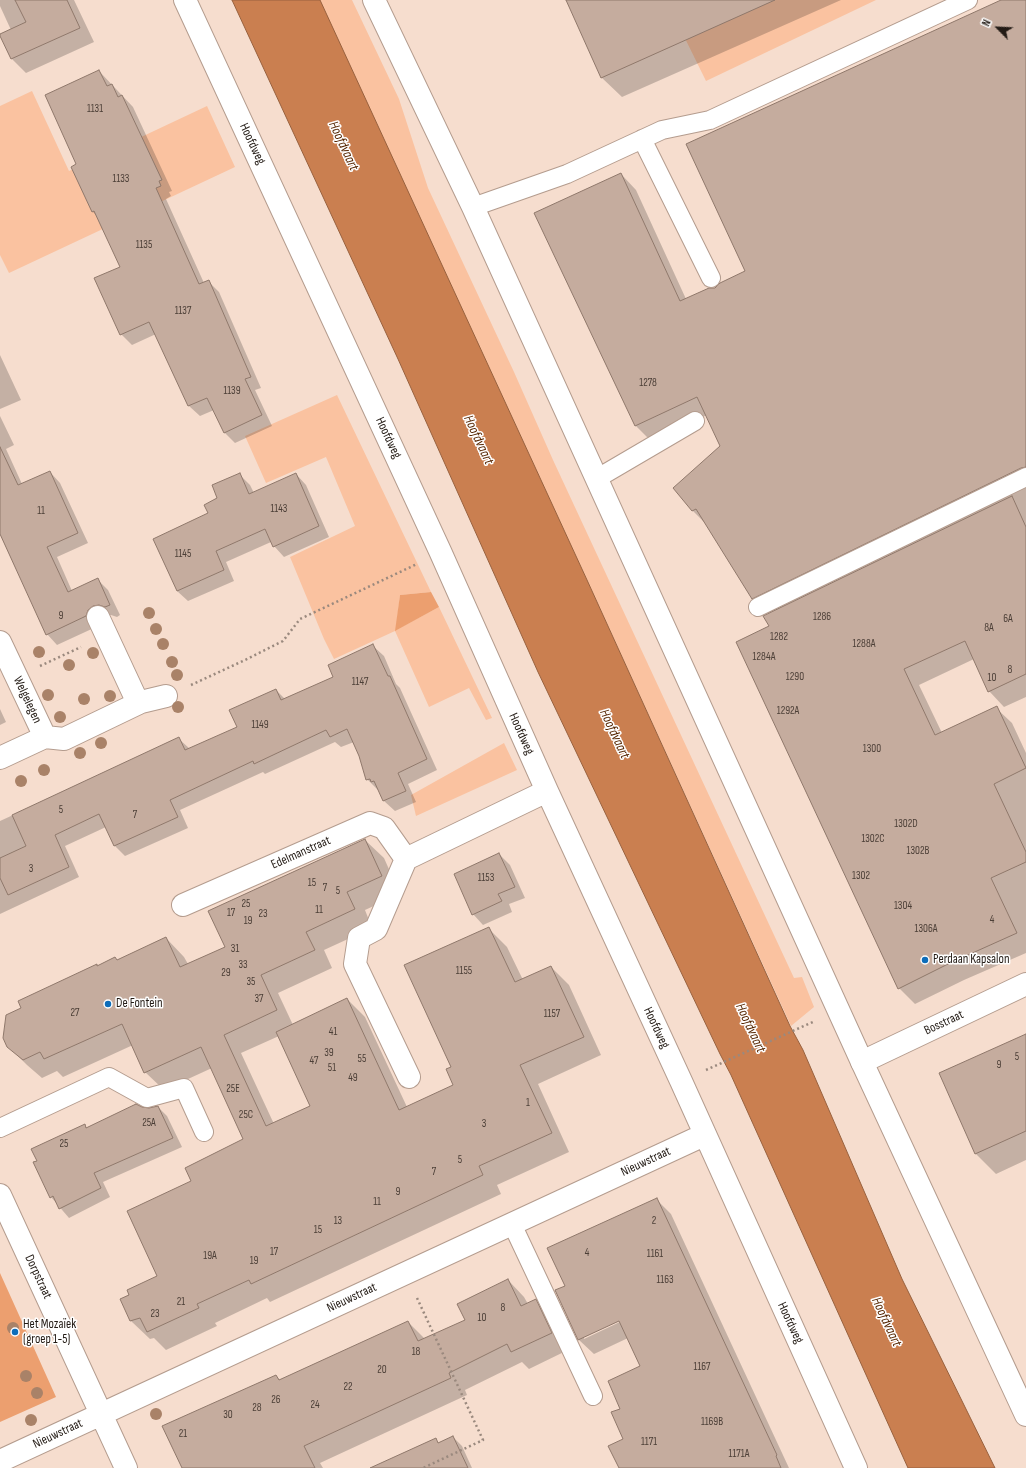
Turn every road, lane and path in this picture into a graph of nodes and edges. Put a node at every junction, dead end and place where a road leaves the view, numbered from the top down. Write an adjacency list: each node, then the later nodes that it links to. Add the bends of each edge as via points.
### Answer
1 (185, 0): 10 (street, Hoofdweg)
2 (374, 0): 5 (street)
3 (968, 0): 4 (lane, via 710,120 662,130)
4 (642, 139): 5 (lane, via 566,174); 6 (lane)
5 (473, 207): 9 (street)
6 (711, 278)
7 (695, 421): 9 (lane)
8 (1026, 477): 11 (lane)
9 (596, 479): 24 (street)
10 (440, 551): 15 (path, via 424,561 300,619 283,641); 19 (street, Hoofdweg)
11 (758, 608)
12 (102, 626): 14 (path); 16 (street)
13 (0, 642): 17 (street, Welgelegen)
14 (34, 669)
15 (166, 696): 16 (street, Welgelegen)
16 (138, 703): 17 (street, Welgelegen, via 64,739)
17 (45, 737): 18 (street, Welgelegen)
18 (0, 758)
19 (547, 791): 20 (street); 29 (street, Hoofdweg)
20 (406, 859): 21 (street, Edelmanstraat, via 384,828 370,823); 26 (street, via 376,929 359,938 355,964)
21 (183, 905)
22 (1026, 984): 24 (street, Bosstraat)
23 (812, 1023): 25 (path)
24 (862, 1062): 35 (street)
25 (706, 1070)
26 (409, 1077)
27 (0, 1128): 28 (lane, via 109,1077 147,1098 184,1088)
28 (204, 1132)
29 (704, 1135): 31 (street, Nieuwstraat); 39 (street, Hoofdweg)
30 (0, 1195): 34 (street, Dorpstraat)
31 (512, 1224): 33 (lane); 34 (street, Nieuwstraat)
32 (416, 1295): 38 (path, via 483,1440)
33 (592, 1396)
34 (100, 1415): 36 (street, Nieuwstraat); 37 (street, Dorpstraat)
35 (1026, 1415)
36 (0, 1461)
37 (126, 1468)
38 (423, 1468)
39 (856, 1468)

